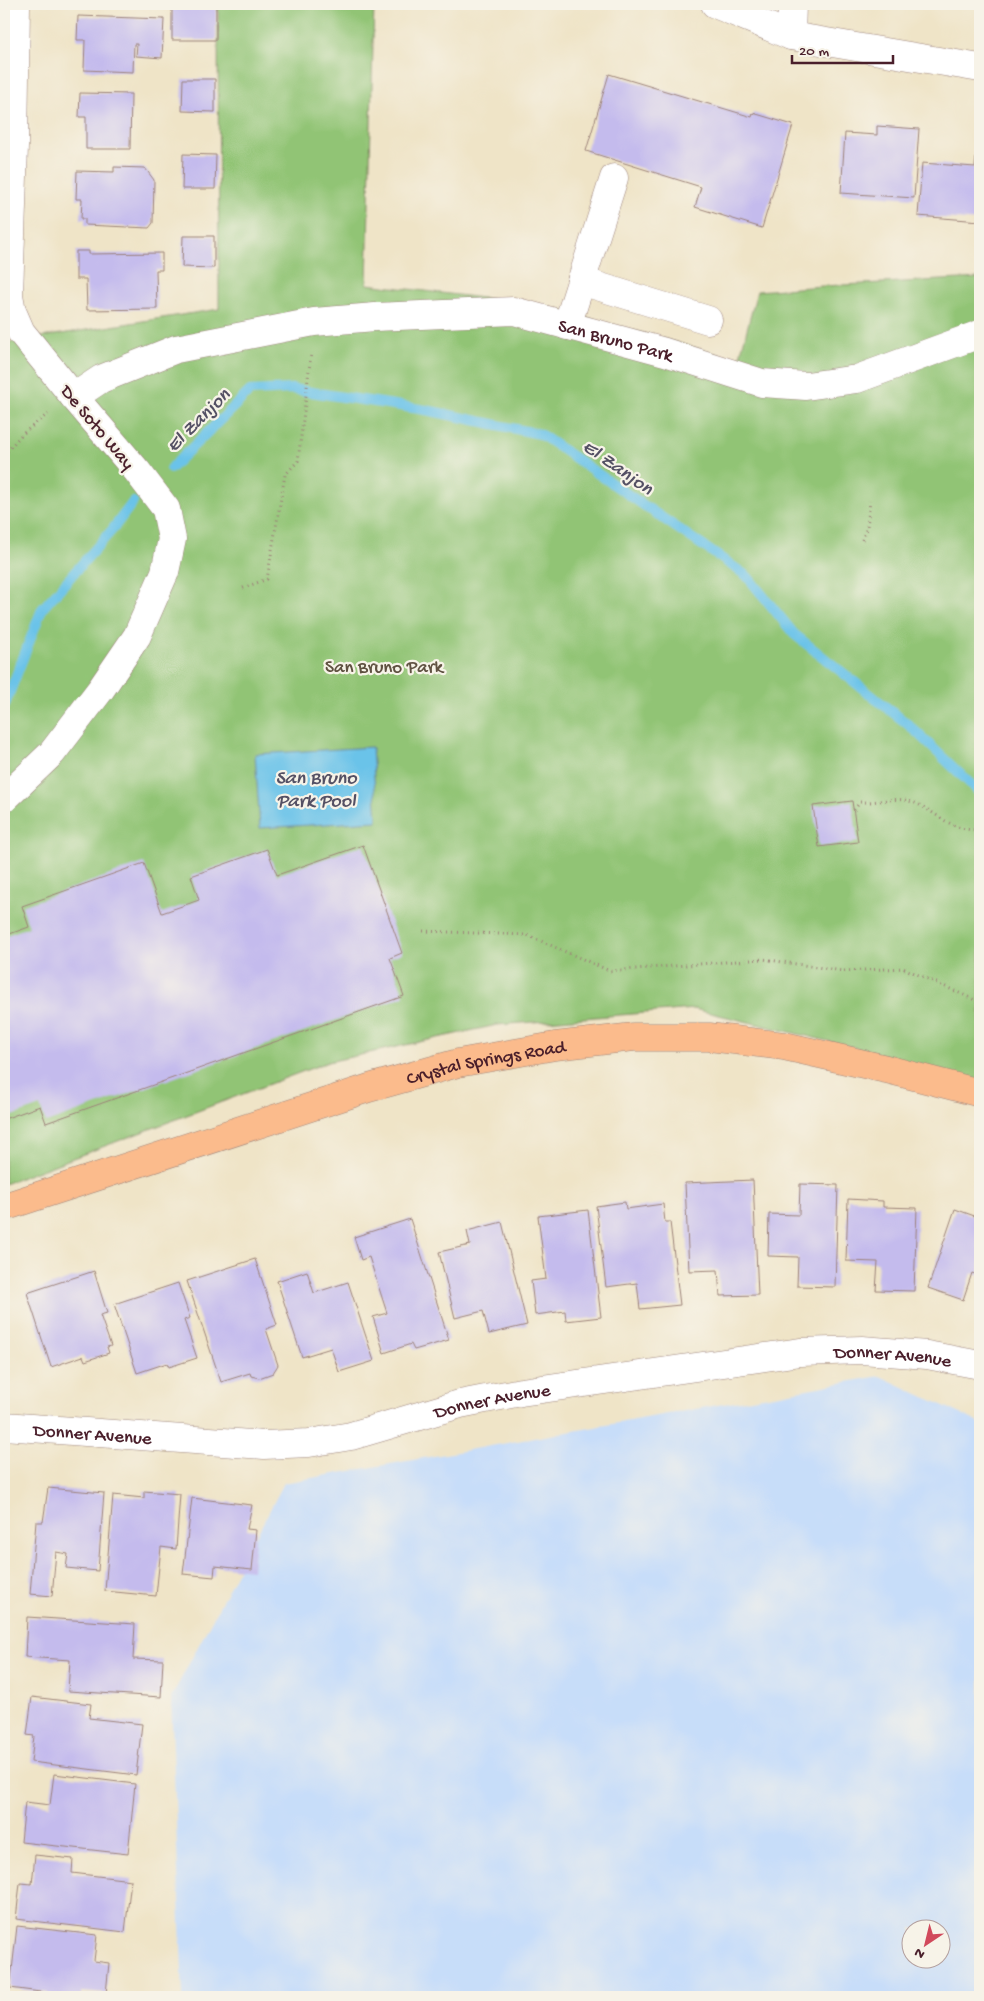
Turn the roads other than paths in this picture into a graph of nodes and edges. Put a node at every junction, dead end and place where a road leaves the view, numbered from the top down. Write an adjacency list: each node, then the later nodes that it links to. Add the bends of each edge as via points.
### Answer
1 (16, 4): 6 (street, De Soto Way)
2 (714, 4): 4 (street)
3 (792, 4): 4 (street)
4 (791, 36): 5 (street)
5 (980, 68)
6 (9, 146): 12 (street, De Soto Way, via 9,295 12,311 22,332)
7 (614, 178): 8 (street)
8 (581, 281): 9 (street); 10 (street)
9 (708, 320)
10 (567, 326): 11 (street, San Bruno Park, via 665,352 762,384 806,386 857,379); 12 (street, San Bruno Park, via 514,311 314,322 176,349 101,379)
11 (980, 334)
12 (74, 397): 13 (street, De Soto Way, via 166,509 172,539 165,572 137,636 52,753)
13 (4, 798)
14 (980, 1094): 15 (main road, Crystal Springs Road, via 784,1046 709,1037 634,1037 564,1045 458,1063 368,1088)
15 (4, 1208)
16 (980, 1366): 17 (street, Donner Avenue, via 927,1355 871,1351 800,1352 521,1392 460,1404 351,1436 309,1443 264,1445)
17 (4, 1426)

